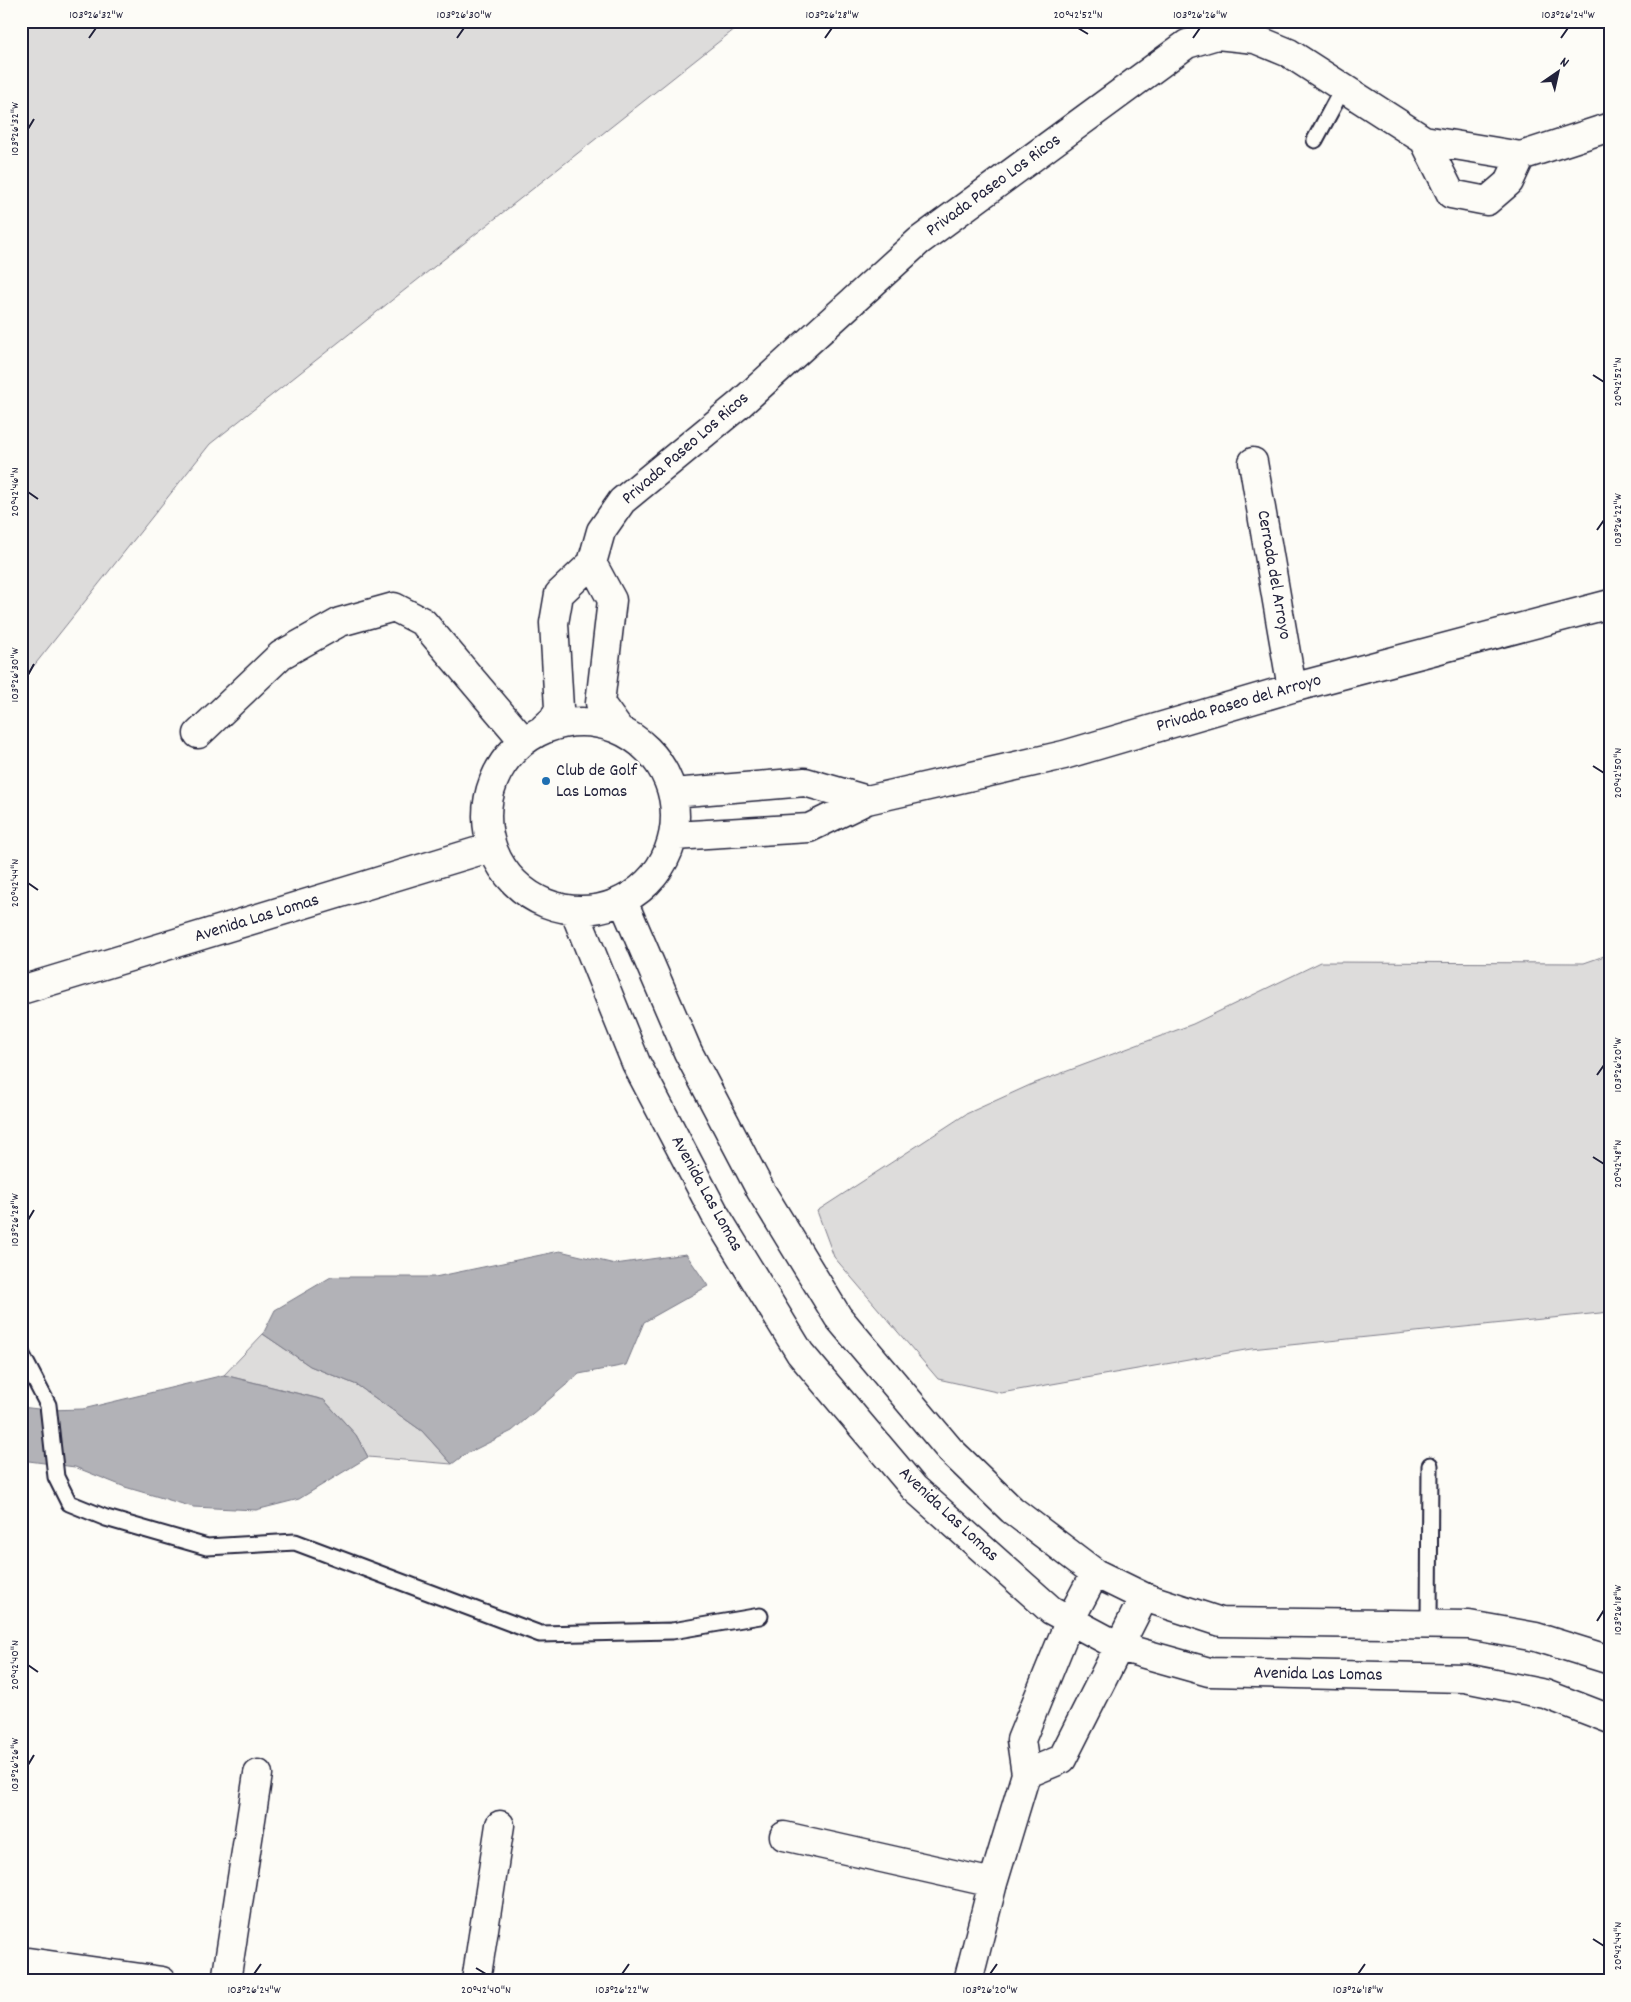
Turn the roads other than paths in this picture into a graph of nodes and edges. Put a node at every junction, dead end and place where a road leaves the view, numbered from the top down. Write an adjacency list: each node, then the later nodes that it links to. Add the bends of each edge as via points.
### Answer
1 (1343, 88): 3 (lane); 4 (street, Privada Paseo Los Ricos); 7 (street, Privada Paseo Los Ricos, via 1289,53 1255,39 1217,35 1187,44 919,240 740,404 622,501 601,531)
2 (1610, 127): 5 (street)
3 (1315, 140)
4 (1424, 140): 5 (street, Privada Paseo Los Ricos); 5 (street, via 1451,194 1487,201 1509,182)
5 (1521, 156)
6 (1253, 462): 9 (street, Cerrada del Arroyo)
7 (592, 563): 10 (street, via 612,600 600,703); 12 (street, via 559,594 554,623 559,708 554,719)
8 (1610, 604): 9 (street, Privada Paseo del Arroyo)
9 (1292, 688): 14 (street, Privada Paseo del Arroyo, via 1064,755)
10 (618, 728): 12 (street, via 594,721 568,722); 13 (street, via 650,751 662,766)
11 (198, 734): 12 (street, via 281,655 340,622 394,607 423,622)
12 (534, 734): 16 (street, via 506,756 494,777 488,800 487,824)
13 (673, 792): 14 (street, Privada Paseo del Arroyo, via 804,782); 15 (street)
14 (867, 800): 15 (street, Privada Paseo del Arroyo, via 809,828)
15 (674, 836): 17 (street, via 664,862 647,885)
16 (492, 848): 18 (street, via 504,871 524,891 548,904); 19 (street, Avenida Las Lomas)
17 (624, 901): 18 (street, via 600,909); 22 (street, via 688,1052 761,1190 838,1317 950,1450 1012,1510)
18 (574, 910): 25 (street, Avenida Las Lomas, via 636,1063 715,1214 800,1353 914,1488 1051,1610)
19 (21, 990)
20 (21, 1353): 24 (lane, via 48,1405 56,1477 70,1503 106,1518 206,1547 295,1542 540,1634 672,1631)
21 (1430, 1465): 26 (lane)
22 (1095, 1573): 23 (street); 25 (street)
23 (1144, 1597): 26 (street, via 1220,1622); 27 (street)
24 (760, 1616)
25 (1070, 1620): 27 (street, Avenida Las Lomas); 31 (street, via 1021,1740)
26 (1429, 1624): 28 (street, via 1469,1625 1536,1637)
27 (1120, 1647): 29 (street, Avenida Las Lomas, via 1209,1672 1465,1678 1545,1694); 31 (street, via 1062,1759)
28 (1610, 1660)
29 (1610, 1719)
30 (258, 1774): 37 (street)
31 (1026, 1774): 34 (street)
32 (500, 1825): 38 (street)
33 (784, 1836): 34 (street)
34 (993, 1883): 39 (street)
35 (21, 1962): 36 (street)
36 (162, 1981)
37 (226, 1981)
38 (476, 1981)
39 (968, 1981)

